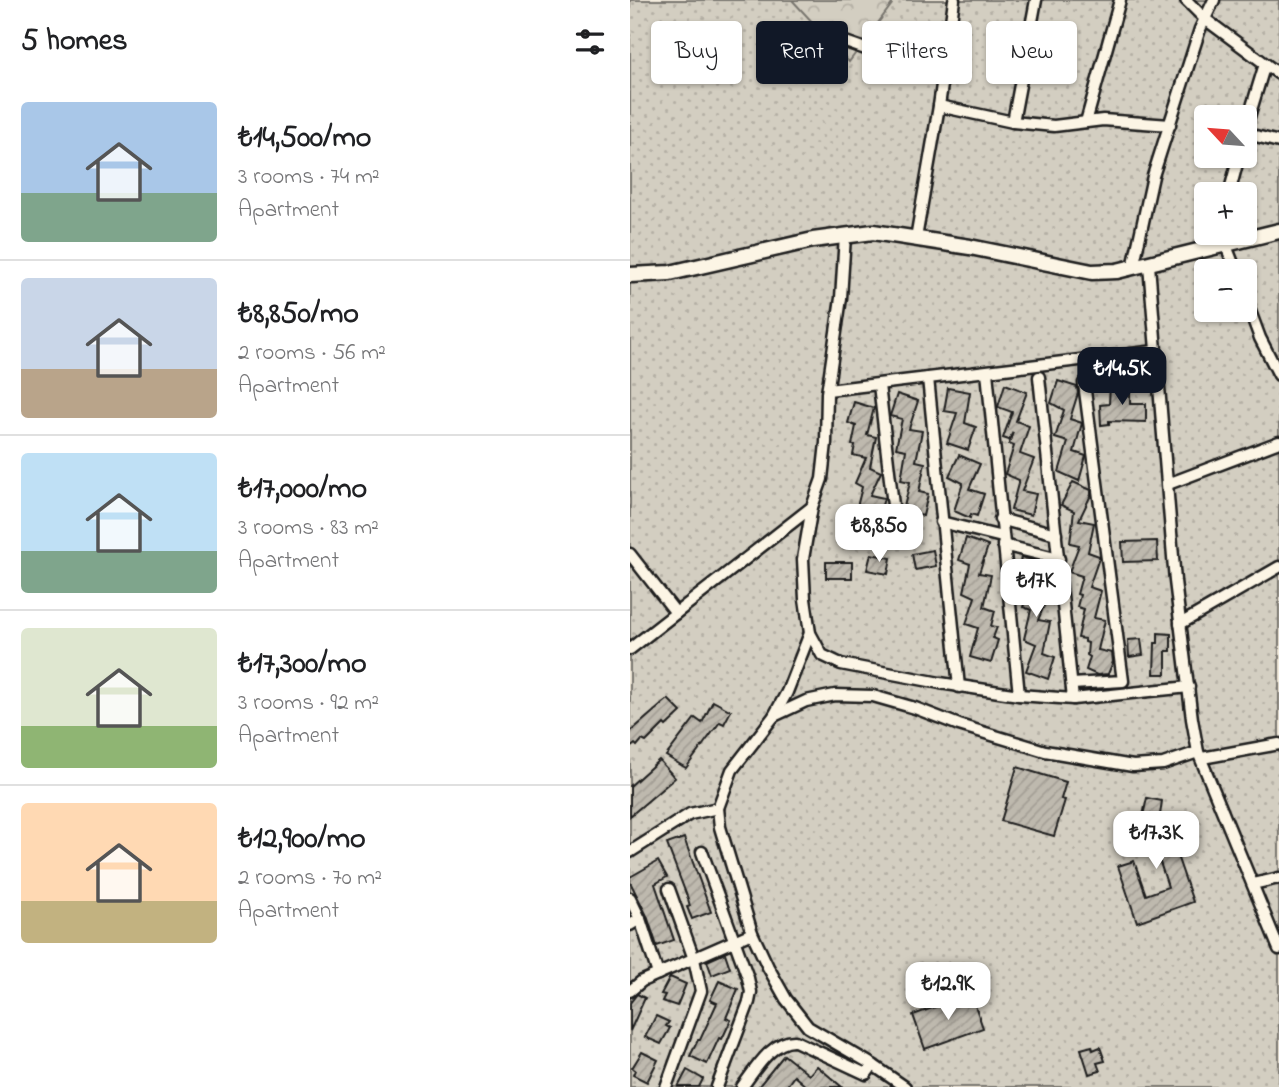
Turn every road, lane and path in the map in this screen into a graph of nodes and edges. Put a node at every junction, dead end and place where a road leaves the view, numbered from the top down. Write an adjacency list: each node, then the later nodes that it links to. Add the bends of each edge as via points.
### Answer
1 (954, 0): 7 (street)
2 (1036, 0): 13 (street)
3 (1120, 0): 14 (street)
4 (1186, 0): 6 (street)
5 (1214, 0): 6 (street)
6 (1205, 19): 8 (street); 15 (street)
7 (951, 21)
8 (1265, 64): 9 (street); 11 (street)
9 (1279, 74)
10 (942, 84): 12 (street)
11 (1253, 105)
12 (939, 106): 13 (street); 21 (street)
13 (1013, 122): 14 (street, via 1054,126)
14 (1086, 122): 15 (street)
15 (1170, 125): 24 (street, via 1153,176)
16 (1257, 136): 17 (street)
17 (1279, 142)
18 (1279, 231): 19 (main road)
19 (1257, 234)
20 (845, 236): 21 (main road, via 873,232); 25 (main road, via 670,273); 34 (street)
21 (916, 238): 24 (main road, via 1092,272)
22 (1206, 245): 23 (main road)
23 (1149, 265): 24 (main road); 27 (street)
24 (1133, 268)
25 (630, 275)
26 (1254, 322): 29 (street)
27 (1156, 351): 28 (street); 36 (street)
28 (986, 372): 31 (street); 38 (street)
29 (1279, 375)
30 (1040, 377): 41 (street)
31 (928, 378): 33 (street); 39 (street)
32 (1084, 383): 50 (street, via 1123,681)
33 (879, 385): 34 (street); 40 (street)
34 (828, 390): 37 (street, via 822,479)
35 (1279, 442): 36 (street)
36 (1168, 484): 47 (street)
37 (812, 507): 46 (street); 48 (street, via 803,559)
38 (1000, 519): 41 (street); 42 (street)
39 (942, 522): 42 (street); 51 (street)
40 (895, 531)
41 (1056, 534): 44 (street)
42 (1002, 541): 44 (street); 53 (street)
43 (630, 554): 46 (street)
44 (1059, 559): 50 (street)
45 (1279, 566): 47 (street)
46 (676, 613): 49 (street)
47 (1180, 624): 52 (street)
48 (810, 633): 51 (street, via 822,655 841,664); 55 (street)
49 (630, 649)
50 (1072, 684): 54 (street)
51 (959, 687): 53 (street)
52 (1189, 687): 54 (street); 57 (street)
53 (1019, 695): 54 (street)
54 (1073, 699)
55 (774, 716): 57 (street, via 806,701 835,695 873,696 1045,751 1133,766); 58 (street, via 732,770)
56 (1279, 744): 57 (street)
57 (1200, 755): 62 (street)
58 (718, 808): 59 (street, via 690,814); 67 (street)
59 (630, 852)
60 (702, 852): 68 (street)
61 (1279, 878): 62 (street)
62 (1253, 884): 69 (street)
63 (669, 889): 70 (street)
64 (630, 898): 65 (street)
65 (640, 919): 66 (street); 71 (street)
66 (630, 925)
67 (752, 933): 68 (street); 73 (street, via 786,999 808,1027)
68 (734, 940): 70 (street); 75 (street, via 751,992)
69 (1279, 949)
70 (694, 959): 71 (street); 74 (street, via 701,991)
71 (658, 975): 72 (street)
72 (630, 991)
73 (873, 1065): 76 (street, via 866,1074 788,1041 780,1043); 77 (street)
74 (666, 1087)
75 (717, 1087)
76 (742, 1087)
77 (905, 1087)

